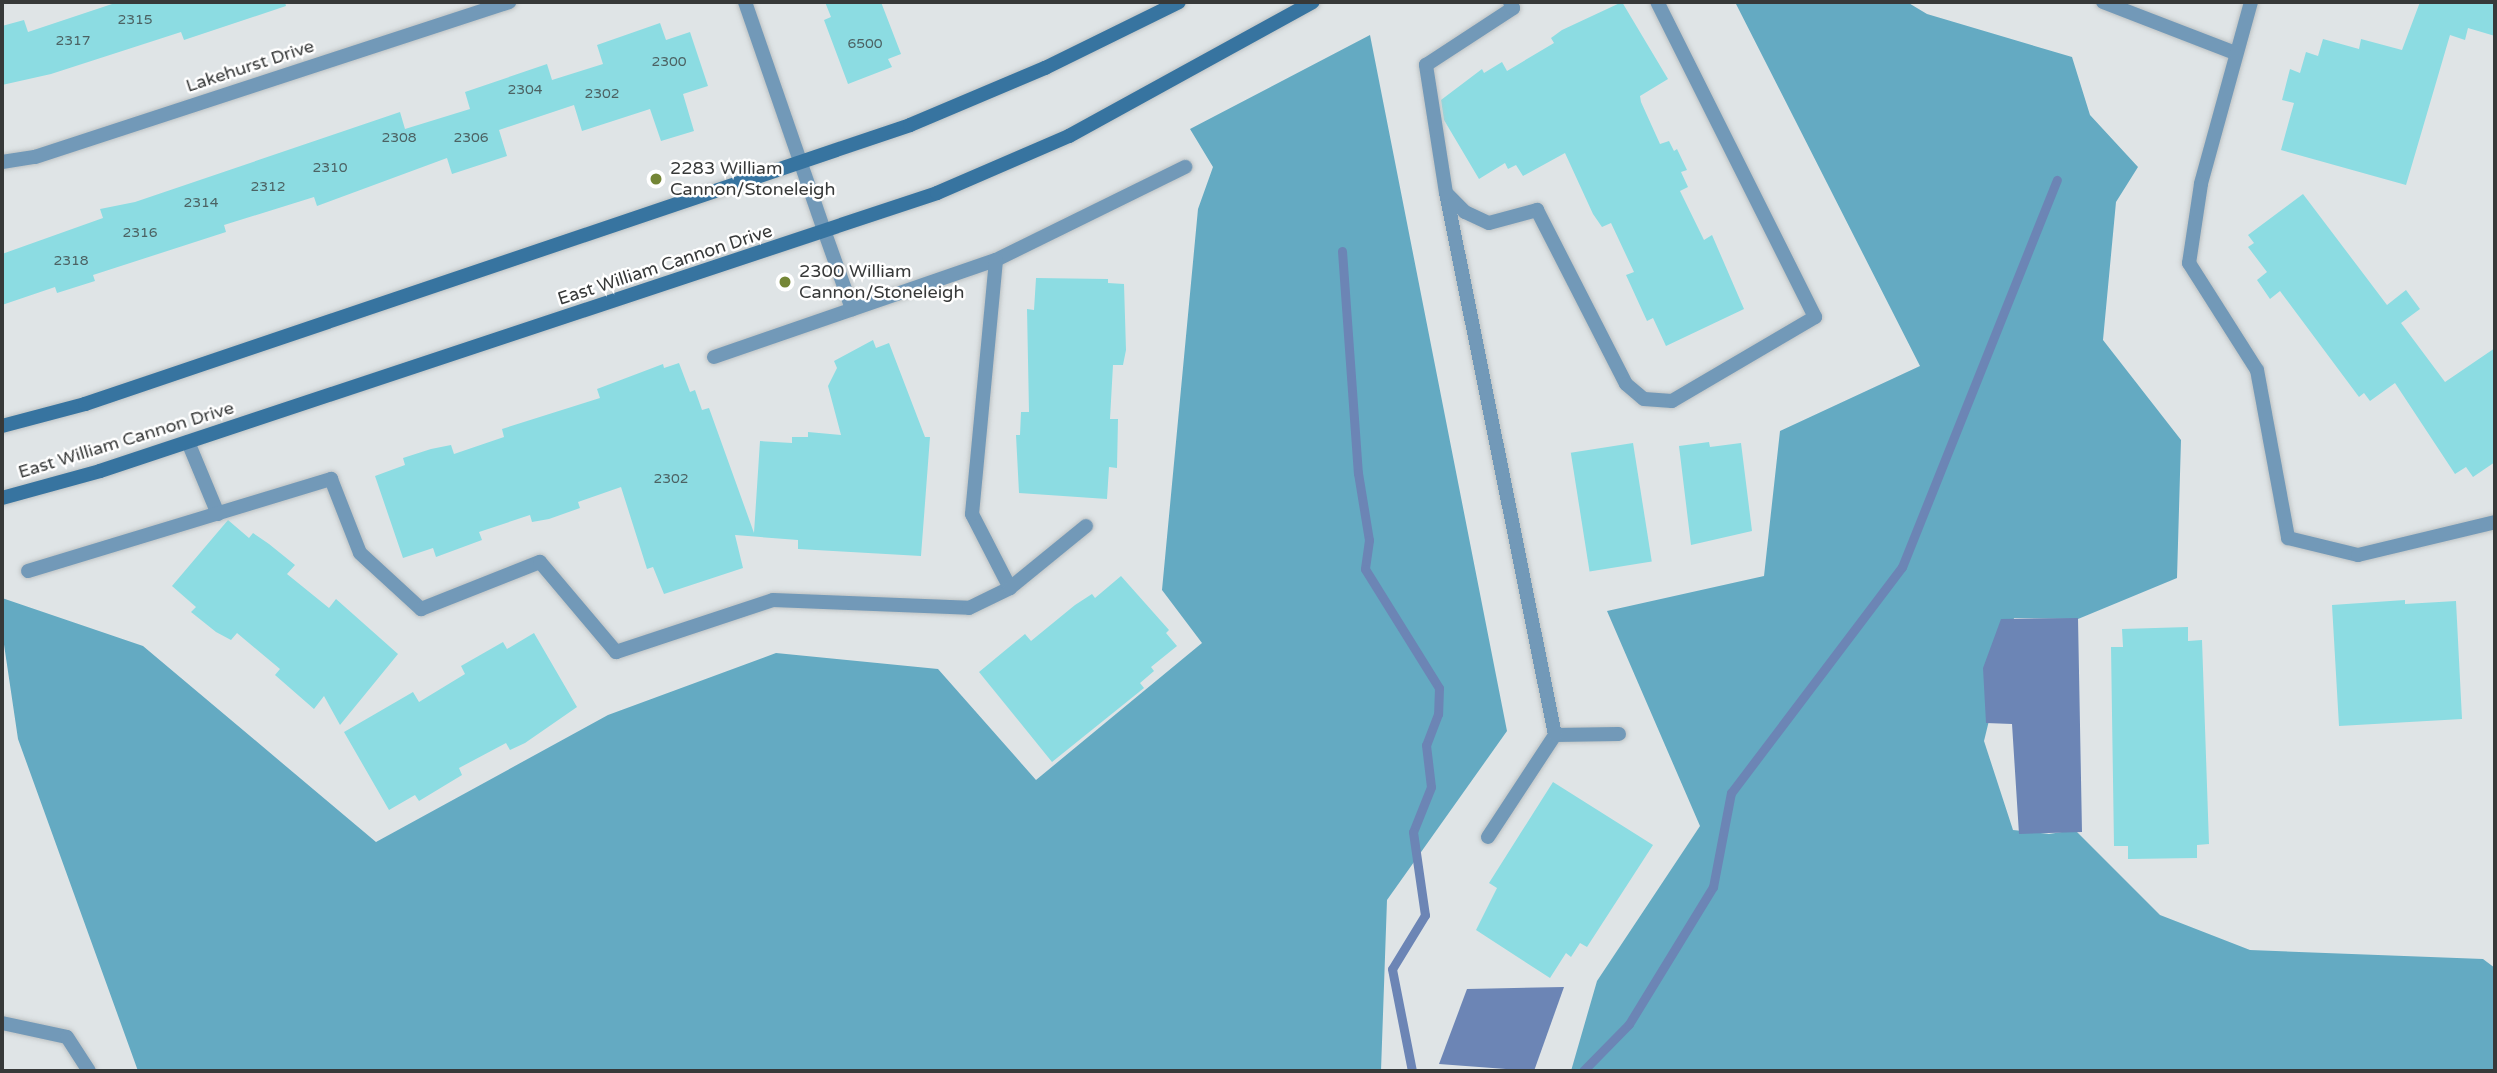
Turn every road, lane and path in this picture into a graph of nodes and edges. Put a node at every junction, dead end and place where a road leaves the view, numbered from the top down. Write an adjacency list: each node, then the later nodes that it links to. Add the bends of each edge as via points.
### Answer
1 (509, 2): 10 (street, Lakehurst Drive, via 35,157)
2 (745, 2): 11 (street)
3 (1179, 2): 11 (main road, via 981,96)
4 (1313, 2): 14 (main road, East William Cannon Drive, via 1069,136 937,193)
5 (1657, 2): 13 (street, via 1815,317 1672,401 1644,399 1626,384 1537,210 1489,223 1465,212)
6 (2103, 2): 9 (street)
7 (2250, 2): 9 (street)
8 (1516, 4): 13 (street, via 1426,65)
9 (2235, 53): 22 (street, via 2201,184 2189,263 2257,370 2288,538 2358,555)
10 (2, 162)
11 (800, 162): 14 (street); 18 (main road, via 98,400)
12 (1185, 167): 15 (street)
13 (1446, 194): 27 (street)
14 (825, 233): 16 (street); 19 (main road, East William Cannon Drive)
15 (996, 260): 16 (street); 25 (street, via 972,514)
16 (852, 309): 17 (street)
17 (714, 357)
18 (2, 426)
19 (188, 442): 20 (main road, East William Cannon Drive); 21 (street)
20 (2, 498)
21 (218, 513): 24 (street); 25 (street, via 331,480 360,553 421,609 540,562 616,652 773,600 969,608)
22 (2495, 522)
23 (1086, 526): 25 (street)
24 (27, 571)
25 (1010, 588)
26 (1619, 734): 27 (street)
27 (1555, 735): 28 (street)
28 (1488, 837)
29 (2, 1023): 30 (street, via 67,1037)
30 (89, 1071)

